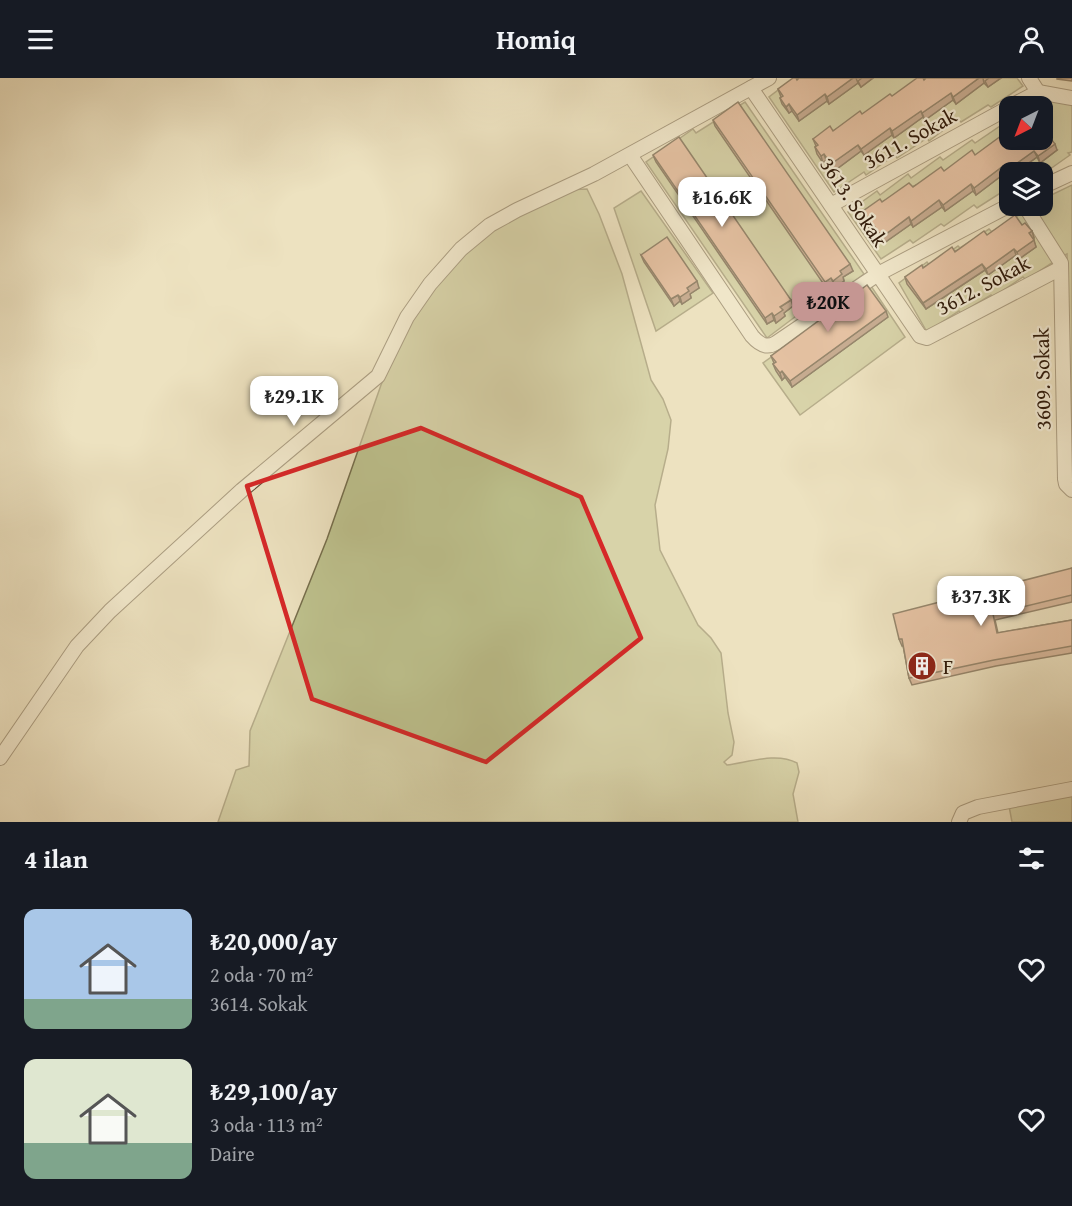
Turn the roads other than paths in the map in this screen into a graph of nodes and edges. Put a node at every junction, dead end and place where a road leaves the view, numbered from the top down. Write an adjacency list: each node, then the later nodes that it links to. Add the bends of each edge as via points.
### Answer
1 (769, 78): 3 (street)
2 (1029, 78): 4 (street)
3 (751, 88): 8 (street); 11 (street, 3613. Sokak)
4 (1038, 92): 5 (street, 3611. Sokak); 6 (street)
5 (1031, 96)
6 (1072, 98)
7 (999, 113): 11 (street, 3611. Sokak)
8 (630, 155): 15 (street, via 752,336 762,345 776,343); 18 (street, via 490,225 461,249 407,316 378,376 242,490 110,611 77,646)
9 (1072, 173): 10 (street)
10 (1053, 182)
11 (831, 205): 15 (street, 3613. Sokak)
12 (999, 211): 15 (street)
13 (1031, 216): 14 (street)
14 (1061, 268): 16 (street, 3612. Sokak); 17 (street, 3609. Sokak, via 1065,479)
15 (878, 274): 16 (street, 3613. Sokak)
16 (924, 338)
17 (1070, 489)
18 (0, 758)
19 (1072, 789): 20 (street, via 978,807 963,813)
20 (958, 822)

